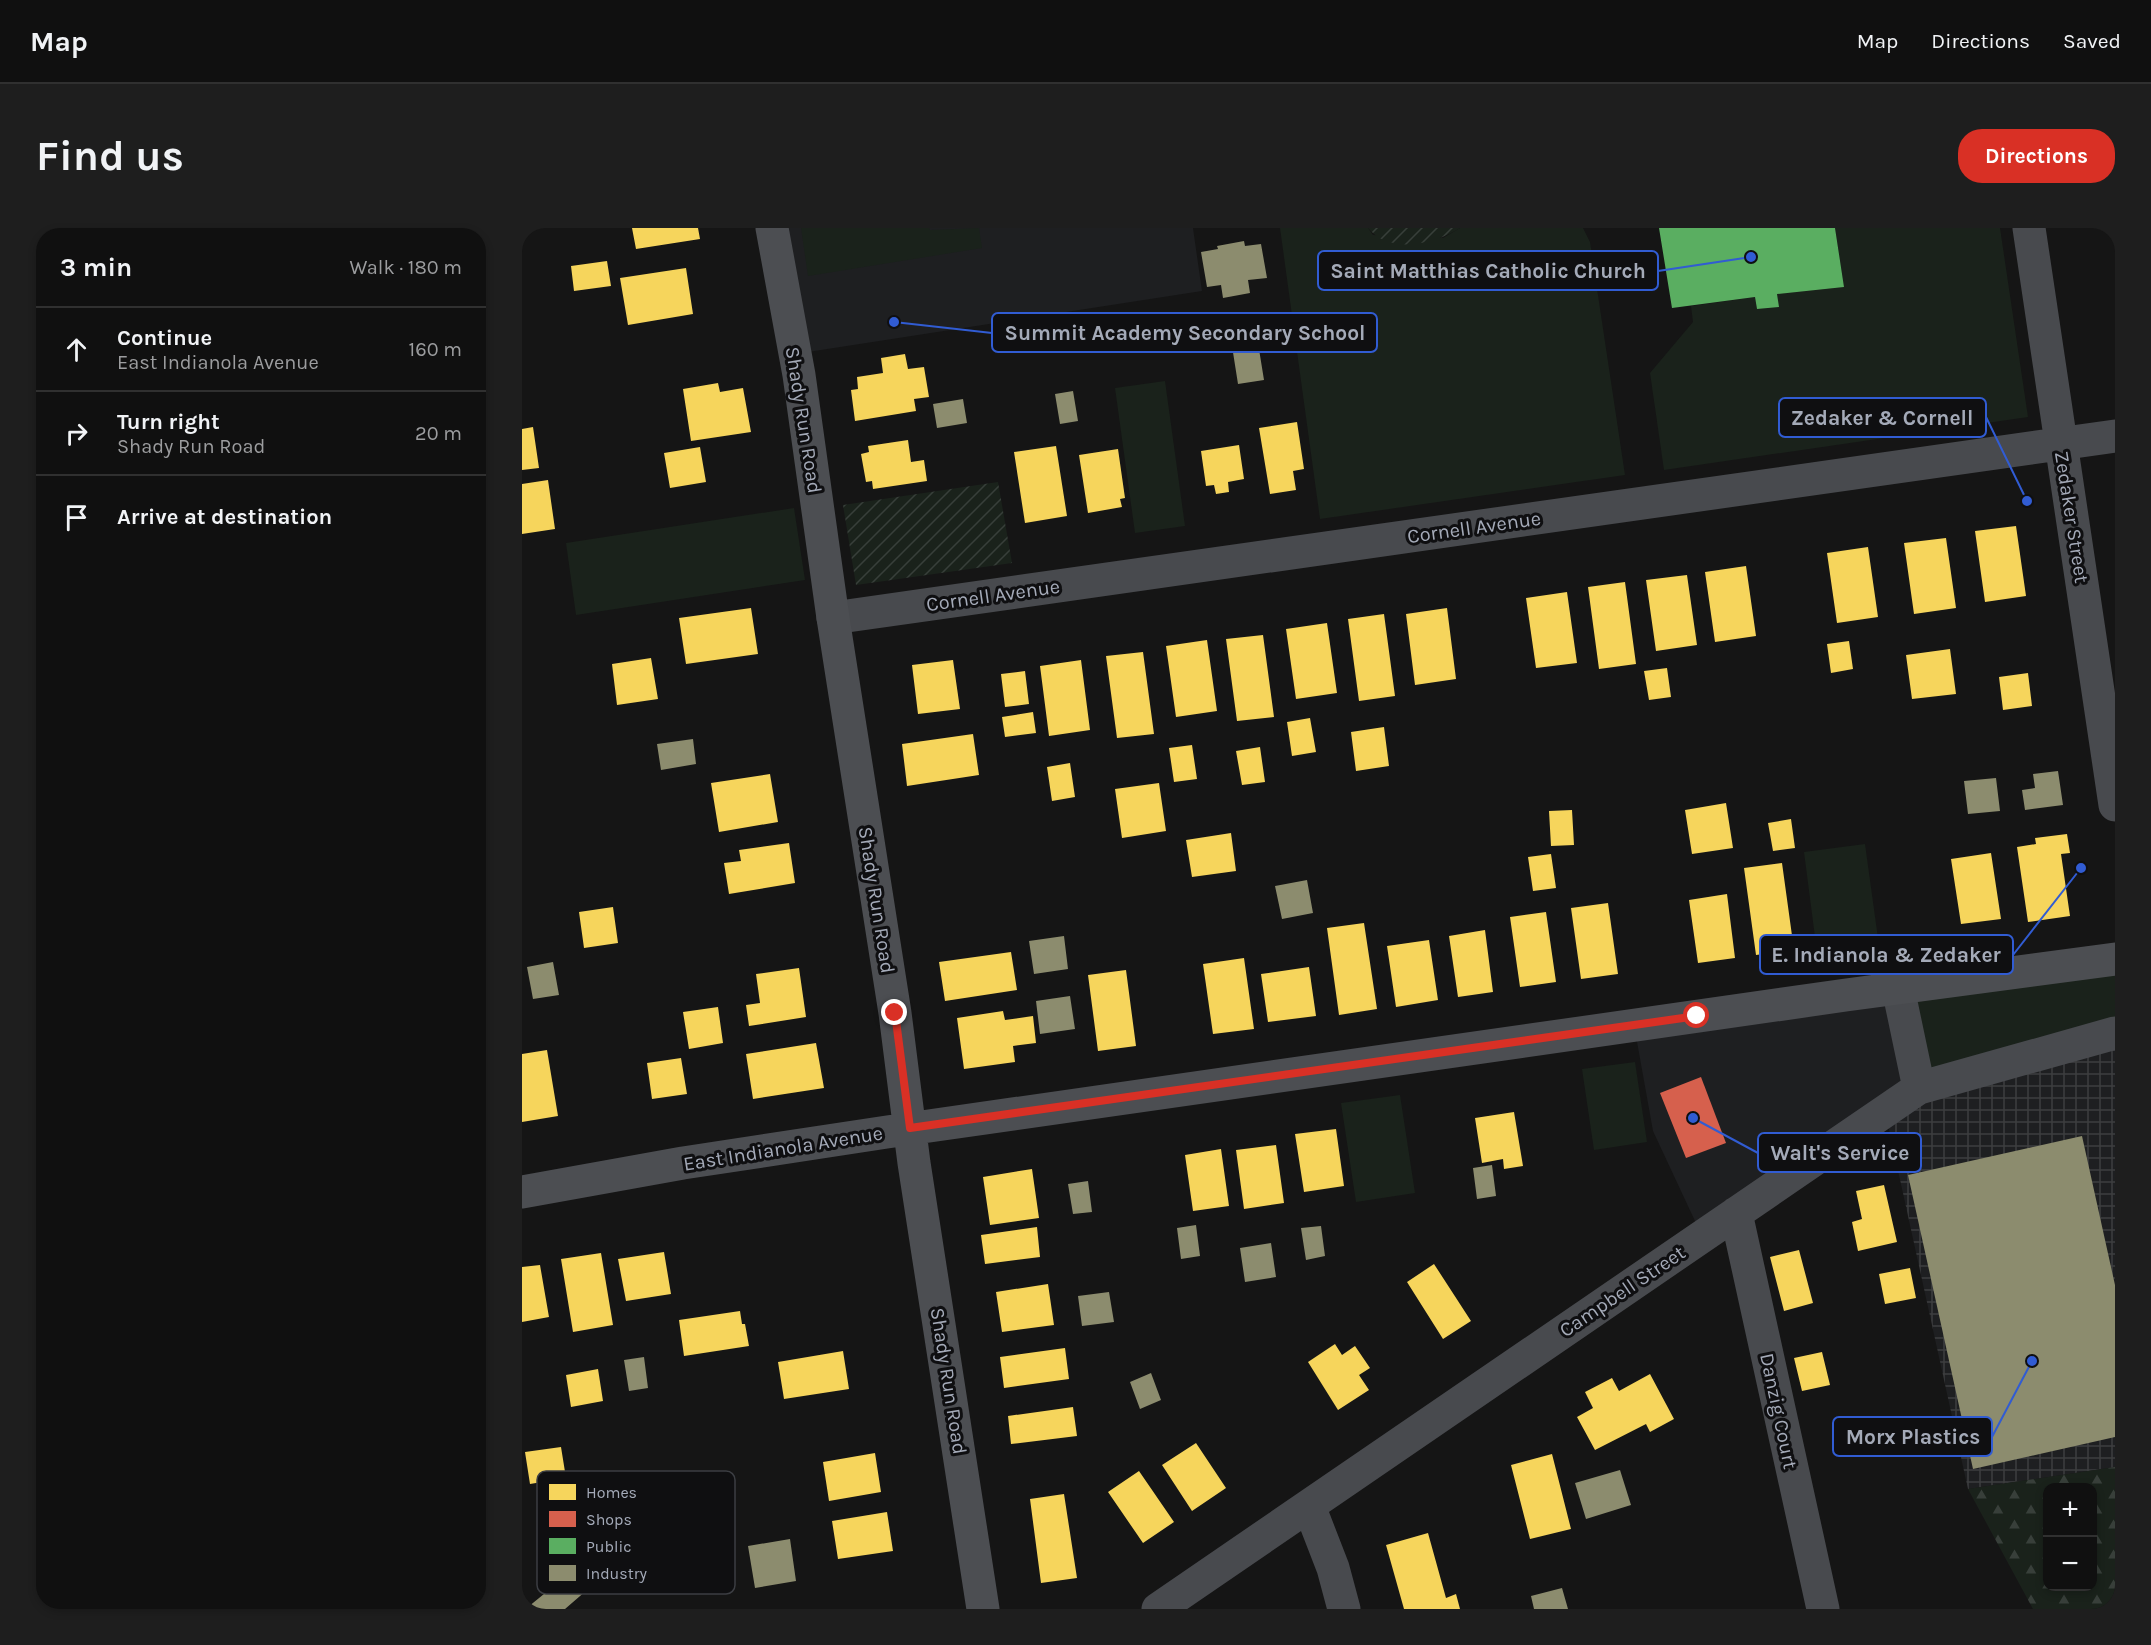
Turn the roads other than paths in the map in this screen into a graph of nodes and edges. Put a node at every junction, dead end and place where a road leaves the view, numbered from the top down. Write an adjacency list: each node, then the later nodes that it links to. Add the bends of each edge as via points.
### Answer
1 (772, 228): 5 (street, Shady Run Road, via 799,375)
2 (2030, 228): 4 (street, Zedaker Street)
3 (2115, 436): 4 (street, Cornell Avenue)
4 (2061, 443): 5 (street, Cornell Avenue); 6 (street, Zedaker Street)
5 (833, 618): 11 (street, Shady Run Road)
6 (2115, 805)
7 (2115, 959): 8 (street, East Indianola Avenue)
8 (1898, 988): 10 (street); 11 (street, East Indianola Avenue)
9 (2115, 1033): 10 (street, Campbell Street)
10 (1919, 1088): 13 (street, Campbell Street)
11 (910, 1128): 12 (street, East Indianola Avenue); 15 (street, Shady Run Road)
12 (522, 1192)
13 (1736, 1213): 14 (street, Campbell Street); 18 (street, Danzig Court)
14 (1309, 1506): 16 (street, Campbell Street); 17 (street)
15 (983, 1609)
16 (1158, 1609)
17 (1344, 1609)
18 (1823, 1609)

